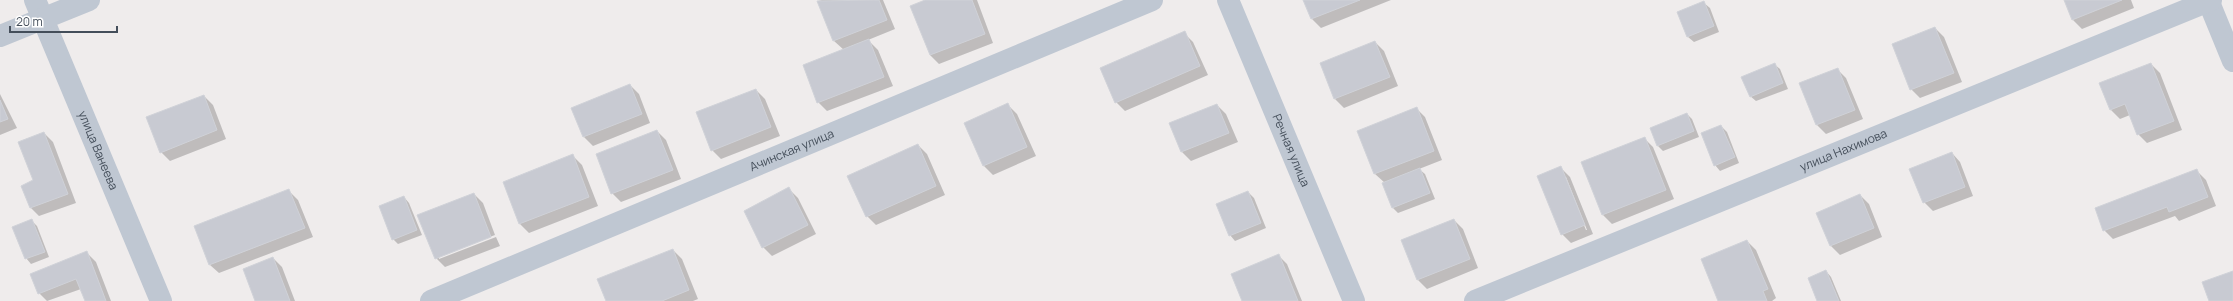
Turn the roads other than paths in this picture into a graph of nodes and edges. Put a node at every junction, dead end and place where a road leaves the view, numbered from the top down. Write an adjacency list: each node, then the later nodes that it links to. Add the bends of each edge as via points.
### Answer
1 (89, 0): 5 (street)
2 (1152, 0): 9 (street, Ачинская улица)
3 (1228, 0): 10 (street, Речная улица)
4 (2209, 0): 7 (street); 11 (street, улица Нахимова)
5 (38, 9): 6 (street); 8 (street, улица Ванеева)
6 (0, 36)
7 (2233, 61)
8 (161, 301)
9 (431, 301)
10 (1354, 301)
11 (1475, 301)

